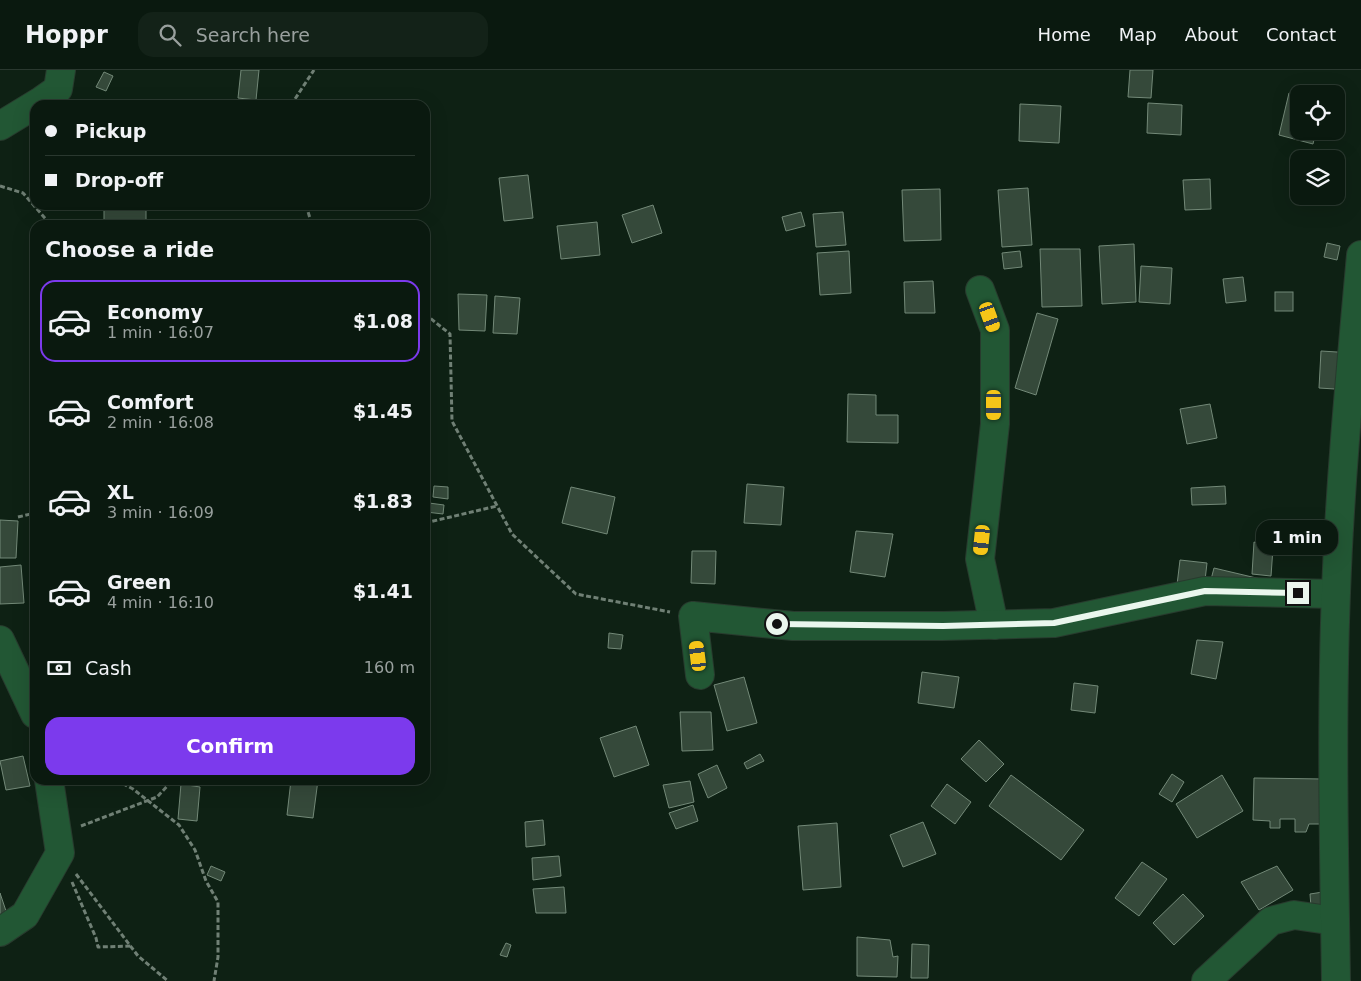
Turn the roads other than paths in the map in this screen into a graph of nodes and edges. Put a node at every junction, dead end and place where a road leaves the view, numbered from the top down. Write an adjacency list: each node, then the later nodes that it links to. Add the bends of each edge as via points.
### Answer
1 (61, 70): 2 (street, via 58,89)
2 (44, 100)
3 (30, 108): 4 (street)
4 (0, 126)
5 (1361, 254): 7 (street, via 1342,474)
6 (980, 290): 8 (street, via 995,330 994,424 980,559)
7 (1336, 594): 8 (street, via 1205,591 1054,623); 13 (street)
8 (994, 625): 10 (street, via 793,626 693,616)
9 (0, 640): 11 (street)
10 (700, 675)
11 (30, 703)
12 (50, 785): 14 (street, via 59,849 24,915)
13 (1335, 921): 15 (street, via 1294,915 1270,921); 16 (street)
14 (0, 932)
15 (1206, 981)
16 (1336, 981)

